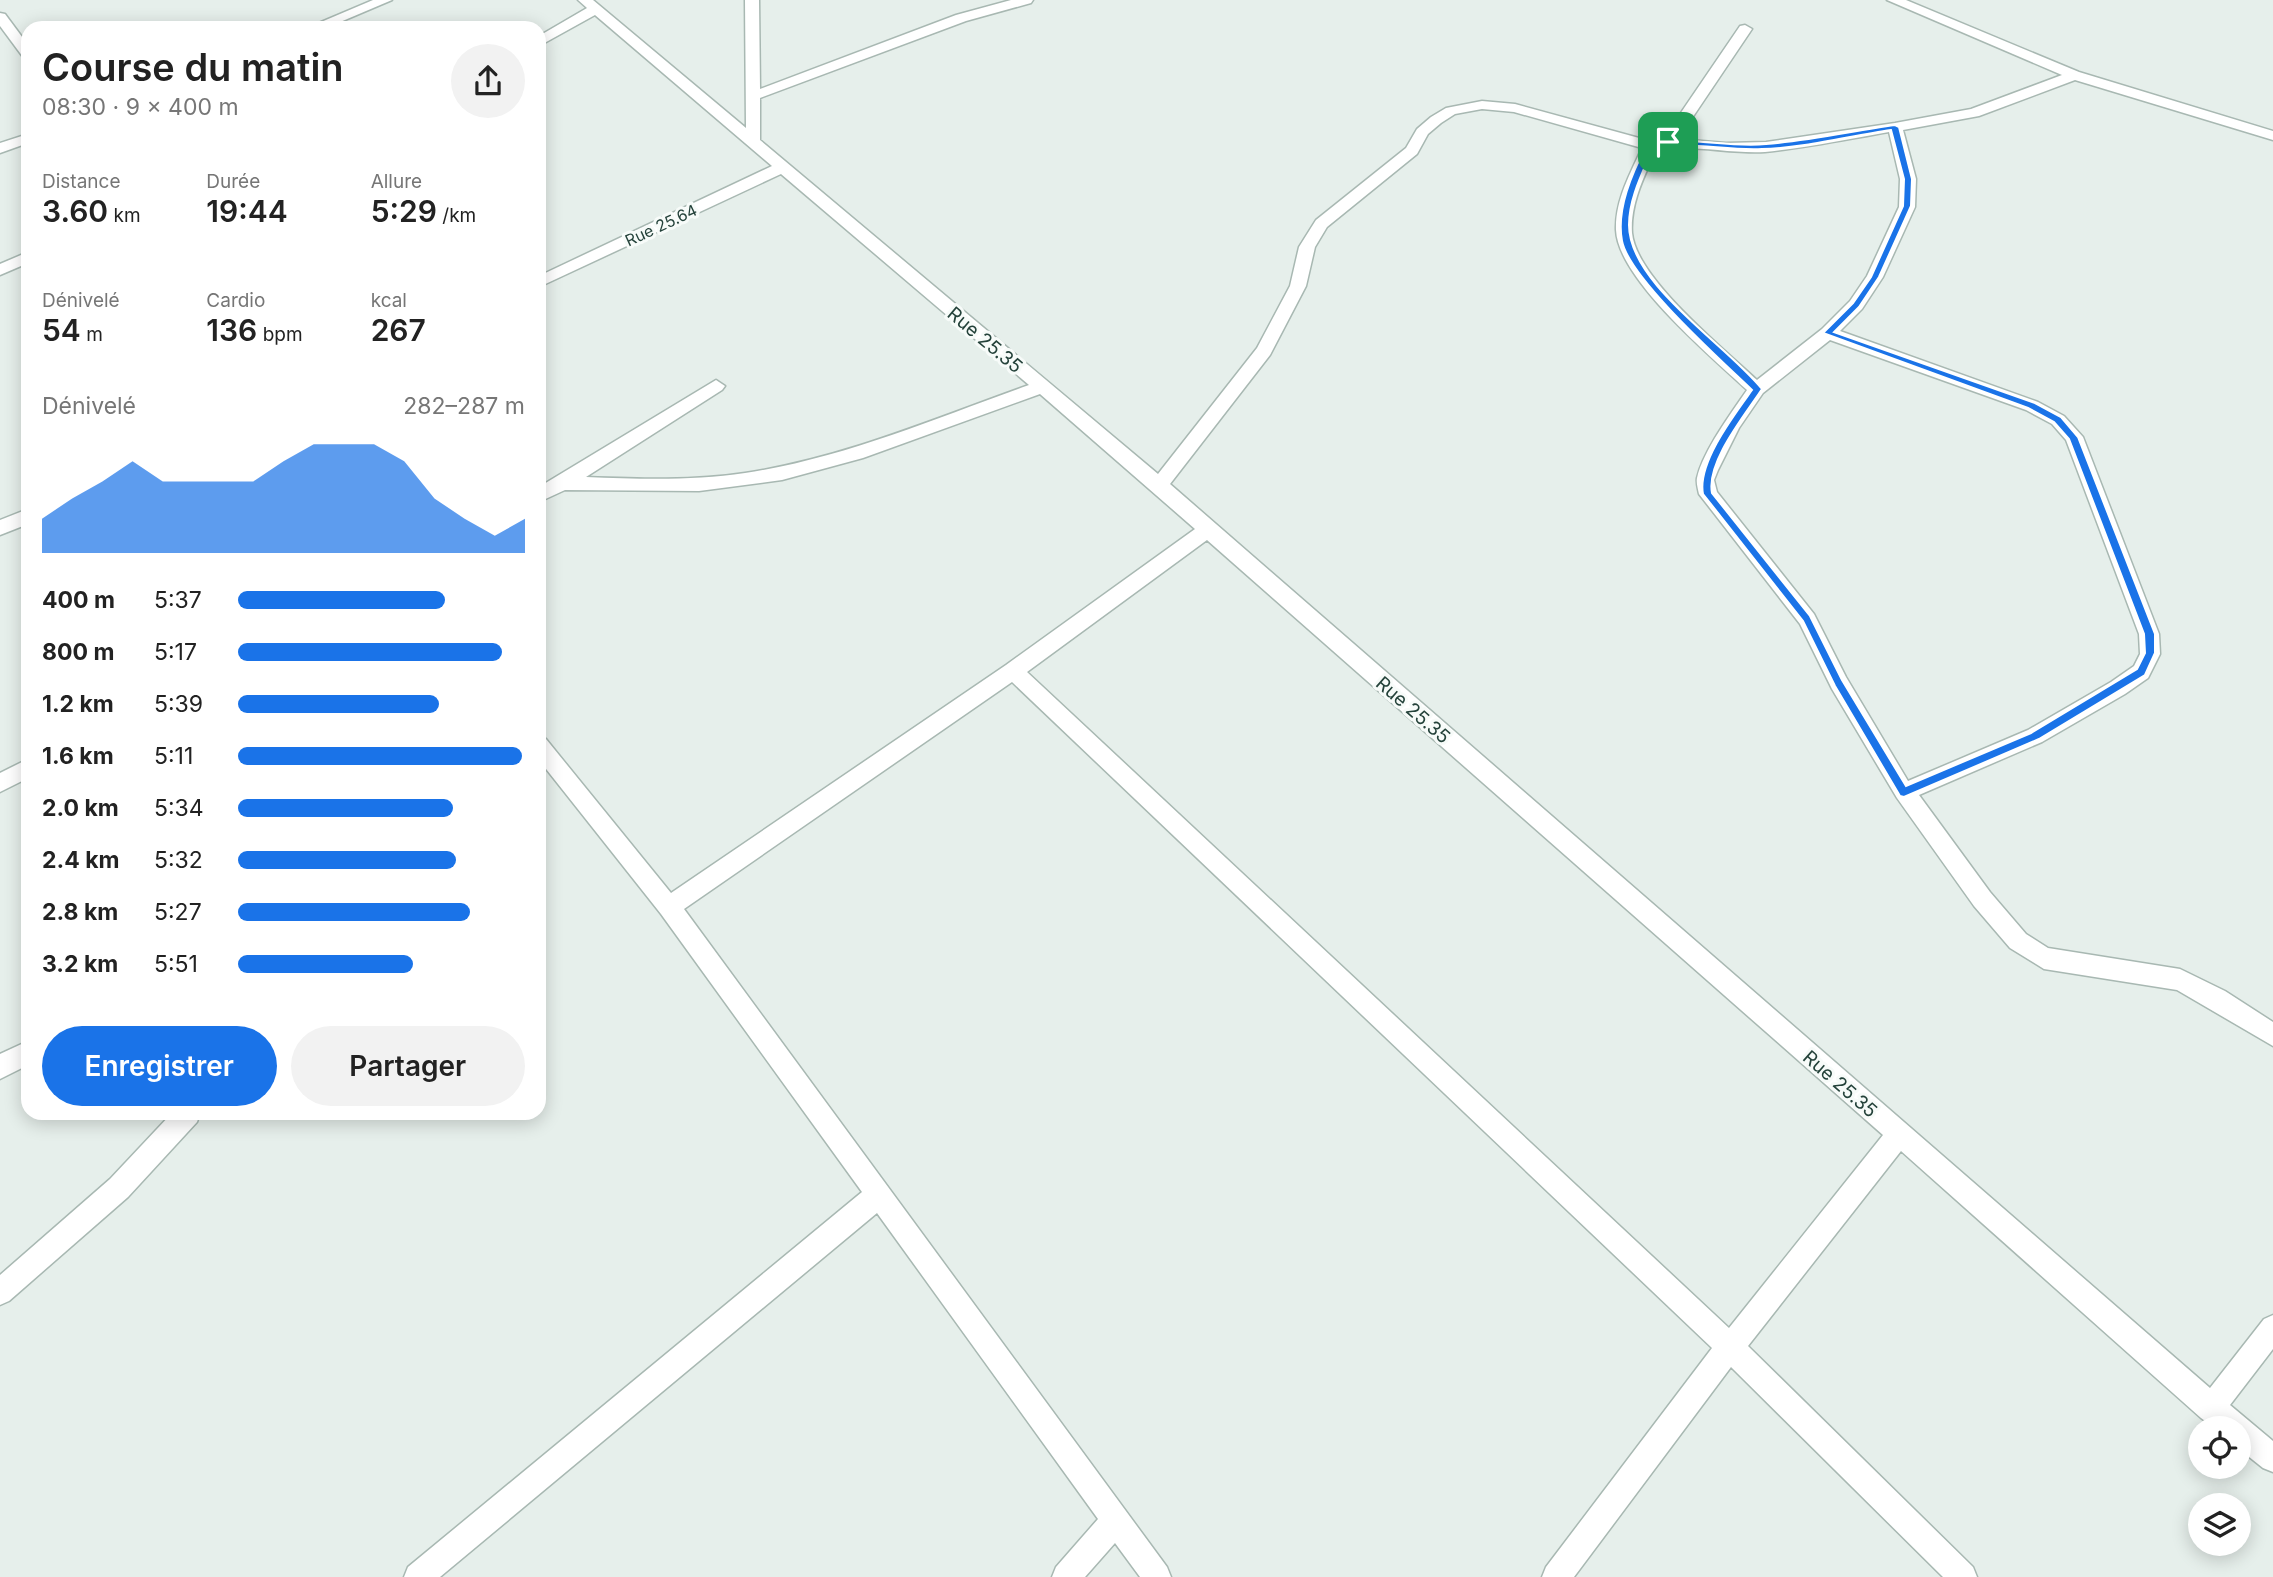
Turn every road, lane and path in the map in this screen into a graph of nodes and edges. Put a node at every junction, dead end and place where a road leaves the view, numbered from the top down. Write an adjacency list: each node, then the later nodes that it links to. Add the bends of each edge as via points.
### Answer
1 (335, 0): 7 (street)
2 (385, 0): 7 (street)
3 (752, 0): 14 (street)
4 (1026, 0): 14 (street, via 961,18)
5 (1894, 0): 13 (street)
6 (590, 4): 11 (street); 19 (street, Rue 25.35)
7 (351, 13): 9 (street)
8 (0, 17): 12 (street)
9 (331, 21)
10 (1745, 29): 18 (street)
11 (546, 37)
12 (21, 45)
13 (2074, 75): 15 (street, via 1974,113); 16 (street)
14 (753, 96): 19 (street)
15 (1895, 127): 18 (street, via 1766,147); 26 (street, via 1908,179 1907,206 1875,277)
16 (2273, 136)
17 (21, 140): 21 (street)
18 (1668, 142): 20 (street)
19 (753, 143): 22 (street, Rue 25.35)
20 (1650, 146): 29 (street, via 1629,198 1626,244 1667,302); 31 (street, via 1515,108 1482,105 1451,111 1436,120 1422,132 1412,151 1321,224 1307,247 1298,286 1264,351)
21 (0, 148)
22 (783, 167): 25 (street, Rue 25.64); 28 (street, Rue 25.35)
23 (21, 260): 24 (street)
24 (0, 270)
25 (546, 279)
26 (1828, 333): 29 (street); 40 (street, via 2032,406 2058,420 2074,437 2149,634 2150,653 2141,672 2118,688 2035,736)
27 (716, 386): 30 (street)
28 (1040, 387): 30 (street, via 831,462 758,477 663,487); 31 (street, Rue 25.35)
29 (1757, 389): 40 (street, via 1709,470 1705,480 1708,494 1807,619)
30 (563, 483): 32 (street)
31 (1160, 485): 35 (street, Rue 25.35)
32 (546, 492)
33 (21, 519): 34 (street)
34 (0, 528)
35 (1208, 530): 36 (street); 46 (street, Rue 25.35)
36 (1013, 671): 41 (street); 50 (street)
37 (546, 758): 41 (street)
38 (21, 772): 39 (street)
39 (0, 783)
40 (1904, 792): 42 (street, via 2018,941 2045,958 2180,980)
41 (669, 907): 47 (street)
42 (2273, 1035)
43 (21, 1056): 44 (street)
44 (0, 1067)
45 (182, 1120): 48 (street, via 119,1188)
46 (1899, 1135): 50 (street); 51 (street, Rue 25.35)
47 (877, 1196): 55 (street); 56 (street)
48 (0, 1292)
49 (2273, 1328): 51 (street)
50 (1730, 1347): 59 (street); 60 (street)
51 (2211, 1409): 52 (street, Rue 25.35)
52 (2220, 1416)
53 (2251, 1440): 54 (street, Rue 25.35)
54 (2273, 1458)
55 (1115, 1521): 57 (street); 58 (street)
56 (418, 1577)
57 (1066, 1577)
58 (1157, 1577)
59 (1556, 1577)
60 (1963, 1577)

